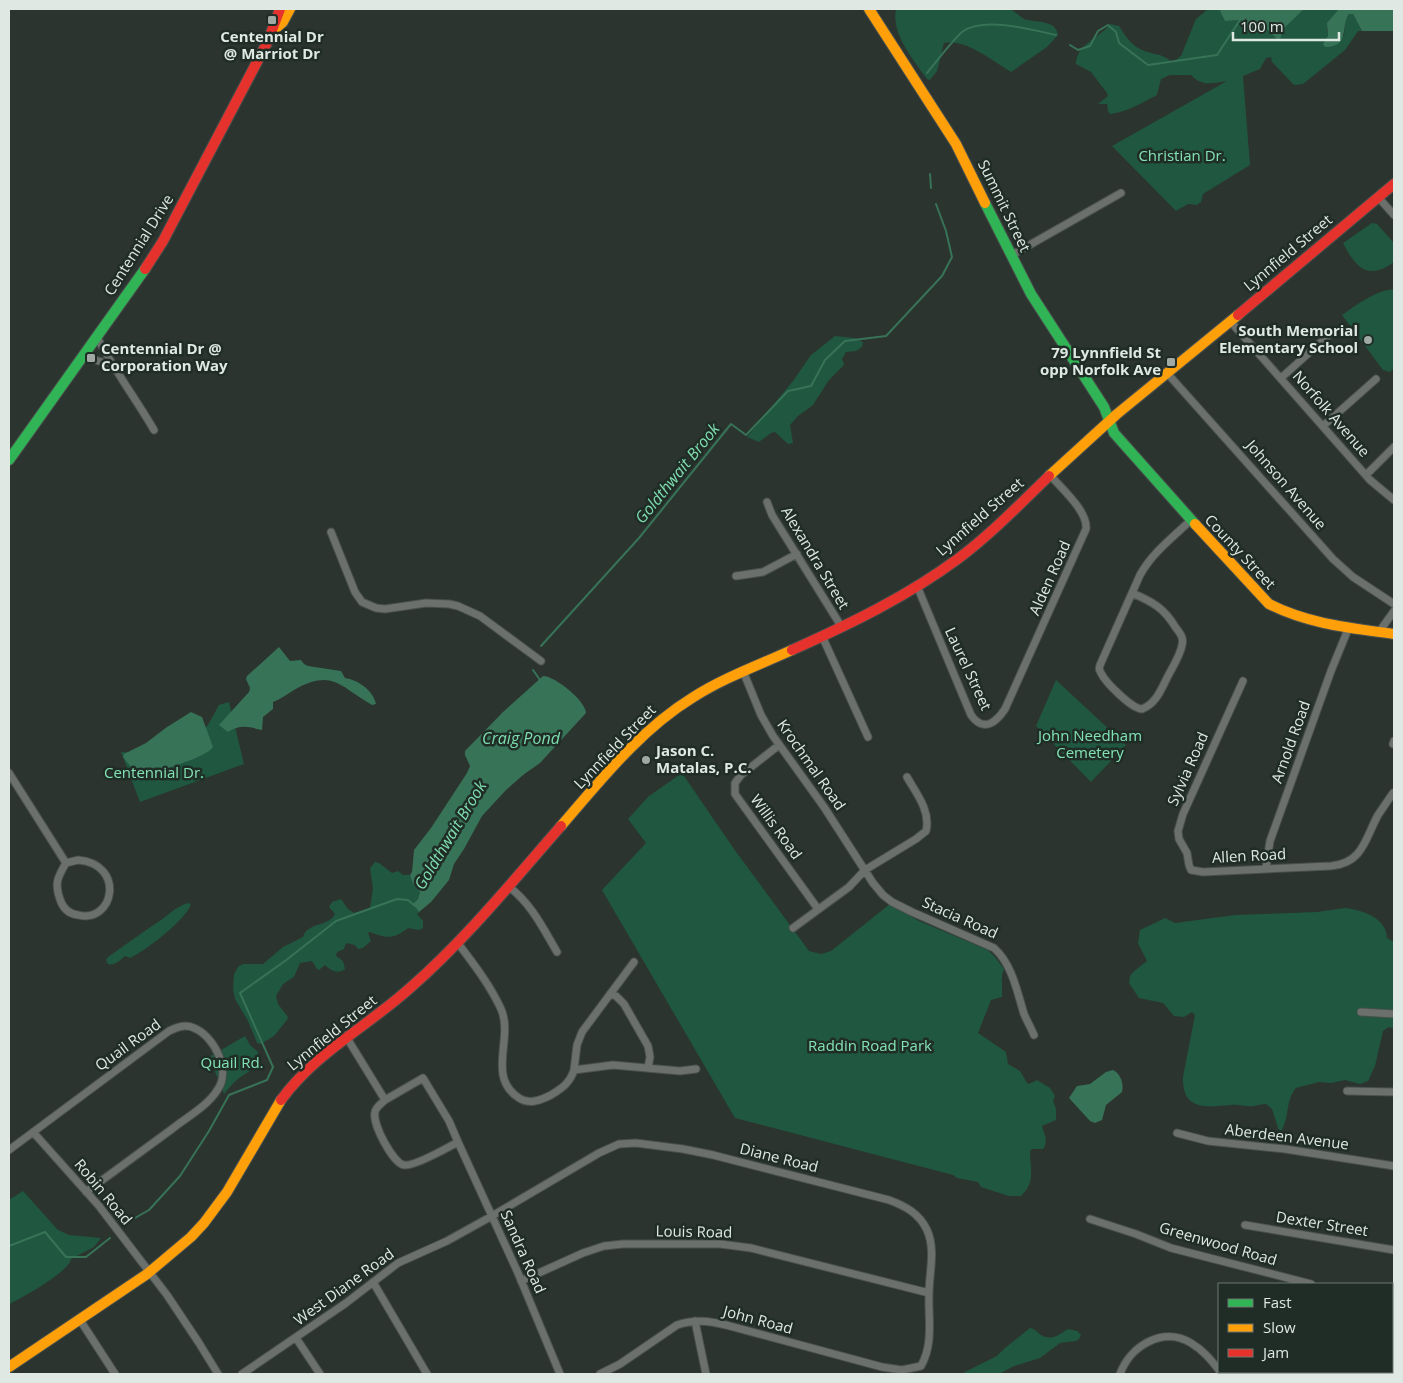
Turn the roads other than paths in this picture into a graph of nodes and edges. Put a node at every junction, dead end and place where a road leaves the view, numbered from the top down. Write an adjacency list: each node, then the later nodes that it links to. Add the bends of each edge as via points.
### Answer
1 (280, 9): 4 (main road, Centennial Drive)
2 (290, 9): 4 (main road, Centennial Drive)
3 (869, 9): 9 (main road, Summit Street, via 956,144)
4 (272, 33): 12 (main road, Centennial Drive, via 163,241)
5 (1394, 184): 7 (main road, Lynnfield Street)
6 (1121, 193): 9 (street)
7 (1378, 197): 8 (street); 10 (main road, Lynnfield Street)
8 (1394, 215)
9 (1012, 255): 18 (main road, Summit Street, via 1037,304)
10 (1230, 321): 15 (main road, Lynnfield Street); 16 (street, Norfolk Avenue)
11 (1331, 333): 16 (street)
12 (96, 337): 13 (main road, Centennial Drive); 14 (street)
13 (83, 356): 14 (street); 22 (main road, Centennial Drive)
14 (111, 365): 20 (street)
15 (1167, 373): 18 (main road, Lynnfield Street); 33 (street, Johnson Avenue, via 1333,559 1353,577)
16 (1281, 378): 19 (street, Norfolk Avenue)
17 (1376, 379): 19 (street)
18 (1110, 419): 23 (main road, Lynnfield Street); 27 (main road, County Street, via 1114,433)
19 (1323, 426): 24 (street, Norfolk Avenue)
20 (154, 430)
21 (1394, 447): 24 (street)
22 (9, 460)
23 (1049, 474): 31 (main road, Lynnfield Street, via 972,547); 43 (street, Alden Road, via 1083,513 1086,530)
24 (1366, 475): 25 (street, Norfolk Avenue)
25 (1394, 500)
26 (767, 502): 29 (street, Alexandra Street)
27 (1191, 520): 32 (street, via 1152,558); 36 (main road, County Street, via 1269,604 1304,619)
28 (331, 532): 40 (street, via 354,592 362,602 385,609 426,603 458,606 480,616)
29 (797, 554): 30 (street, via 763,572); 35 (street, Alexandra Street)
30 (736, 576)
31 (917, 586): 35 (main road, Lynnfield Street); 43 (street, Laurel Street, via 974,720 992,724)
32 (1132, 593): 32 (street, via 1150,600 1163,610 1183,641 1159,693 1142,709 1132,706 1099,670)
33 (1394, 604)
34 (1394, 610): 37 (street)
35 (841, 626): 39 (main road, Lynnfield Street)
36 (1349, 627): 37 (main road, County Street); 50 (street, Arnold Road, via 1270,841)
37 (1379, 632): 38 (main road, County Street)
38 (1394, 634)
39 (822, 636): 41 (main road, Lynnfield Street); 44 (street)
40 (540, 661)
41 (743, 671): 45 (street, Krochmal Road, via 761,715); 53 (main road, Lynnfield Street, via 685,702 645,734)
42 (1243, 681): 52 (street, Sylvia Road, via 1178,831)
43 (1009, 700)
44 (868, 738)
45 (779, 745): 51 (street, Krochmal Road); 54 (street, Willis Road, via 741,775 735,783 735,794)
46 (9, 773): 49 (street)
47 (907, 777): 51 (street, via 924,808 928,820 926,831)
48 (1394, 793): 50 (street, Allen Road, via 1362,848 1345,863)
49 (66, 863): 49 (street, via 89,861 107,876 111,888 107,902 100,910 80,916 63,907 56,887)
50 (1266, 868): 52 (street, Allen Road)
51 (865, 870): 54 (street, via 849,887); 62 (street, Stacia Road, via 892,902 1001,954)
52 (1192, 870)
53 (508, 886): 56 (main road, Lynnfield Street); 57 (street, via 528,905)
54 (818, 909): 55 (street)
55 (793, 928)
56 (457, 942): 63 (main road, Lynnfield Street, via 394,1003); 66 (street, via 501,1010 504,1023 503,1074 512,1092 522,1100 535,1102 563,1087)
57 (557, 952)
58 (634, 962): 59 (street)
59 (610, 994): 64 (street, via 624,1004 648,1046); 66 (street, via 579,1038)
60 (1361, 1012): 61 (street)
61 (1394, 1014)
62 (1034, 1036)
63 (347, 1038): 69 (street); 80 (main road, Lynnfield Street, via 314,1062 294,1082 216,1208 179,1249)
64 (648, 1068): 65 (street); 66 (street, via 613,1064)
65 (696, 1069)
66 (574, 1070)
67 (1348, 1091): 68 (street)
68 (1394, 1092)
69 (385, 1100): 72 (street, via 423,1078); 72 (street, via 376,1109 375,1118 392,1157 400,1163 410,1165)
70 (33, 1132): 73 (street, Quail Road); 75 (street, Robin Road); 75 (street, Quail Road, via 169,1031 177,1027 194,1028 209,1039 222,1065 219,1088 195,1111)
71 (1177, 1133): 74 (street, Aberdeen Avenue, via 1208,1141)
72 (458, 1142): 76 (street, Sandra Road)
73 (9, 1150)
74 (1394, 1166)
75 (86, 1192): 80 (street, Robin Road)
76 (492, 1216): 81 (street, Sandra Road); 82 (street, West Diane Road, via 398,1263); 84 (street, Diane Road, via 585,1160 619,1144 683,1149 873,1196 910,1209 930,1238)
77 (1090, 1218): 83 (street, Greenwood Road, via 1170,1248)
78 (1245, 1225): 79 (street, Dexter Street)
79 (1394, 1250)
80 (150, 1272): 85 (main road, Lynnfield Street); 92 (street, Robin Road)
81 (521, 1281): 84 (street, Louis Road, via 604,1246 720,1244 751,1248); 96 (street, Sandra Road)
82 (372, 1282): 87 (street, West Diane Road); 95 (street)
83 (1307, 1283)
84 (929, 1294): 88 (street, Diane Road, via 930,1338)
85 (80, 1320): 89 (main road, Lynnfield Street); 91 (street)
86 (695, 1321): 88 (street, John Road, via 726,1325 882,1367 902,1370); 97 (street, John Road, via 669,1329 630,1358); 98 (street)
87 (296, 1338): 93 (street, West Diane Road); 94 (street)
88 (922, 1366)
89 (9, 1367)
90 (1218, 1369): 99 (street, via 1189,1342 1161,1337 1136,1349)
91 (115, 1374)
92 (218, 1374)
93 (242, 1374)
94 (320, 1374)
95 (427, 1374)
96 (560, 1374)
97 (600, 1374)
98 (706, 1374)
99 (1120, 1374)

